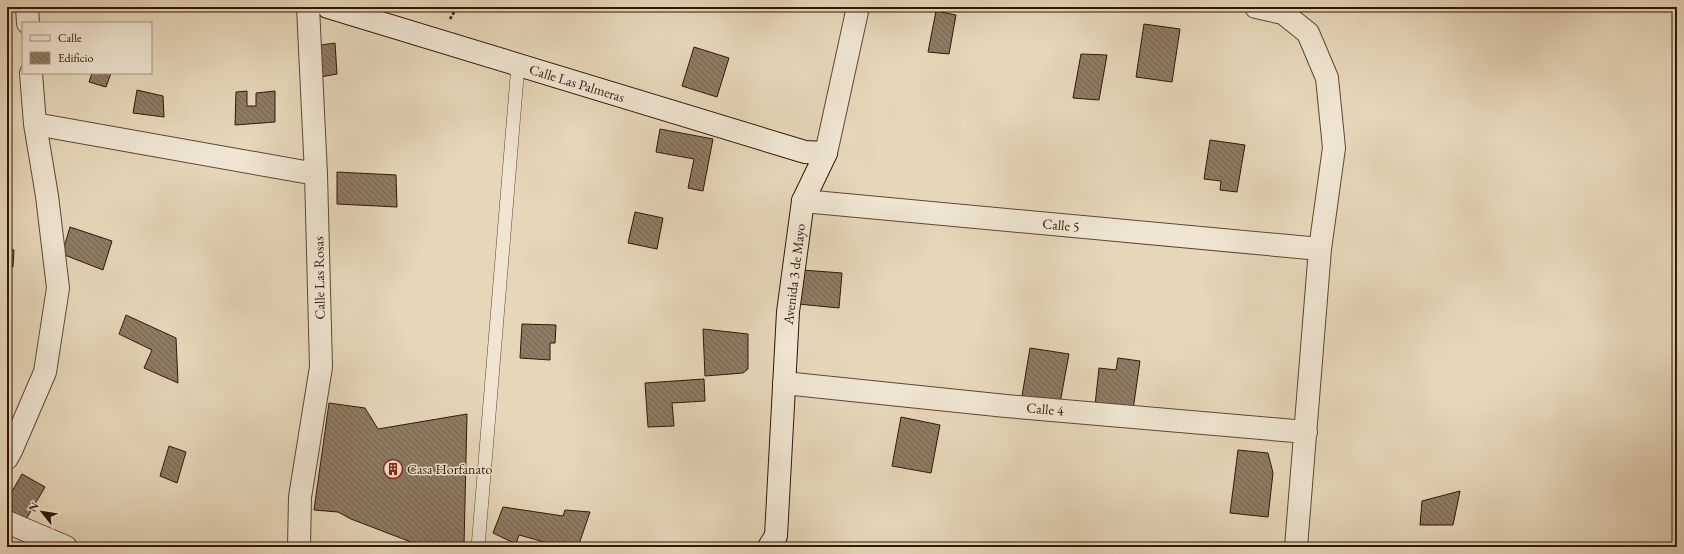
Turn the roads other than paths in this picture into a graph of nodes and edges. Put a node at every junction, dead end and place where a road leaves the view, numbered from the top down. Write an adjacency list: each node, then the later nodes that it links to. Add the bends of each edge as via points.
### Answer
1 (27, 7): 6 (street)
2 (308, 7): 11 (street, Calle Las Rosas)
3 (328, 7): 7 (street, Calle Las Palmeras)
4 (858, 7): 10 (street, Avenida 3 de Mayo, via 850,53)
5 (1256, 7): 13 (street, via 1283,13 1308,33 1327,78 1334,148)
6 (28, 22)
7 (518, 65): 10 (street, Calle Las Palmeras, via 804,152); 20 (lane)
8 (32, 74): 9 (street)
9 (35, 124): 11 (street); 16 (street, via 58,288 45,372)
10 (826, 153): 12 (street, Avenida 3 de Mayo)
11 (316, 174): 19 (street, Calle Las Rosas, via 321,367 300,498)
12 (803, 201): 13 (street, Calle 5); 14 (street, Avenida 3 de Mayo, via 788,312)
13 (1320, 248): 15 (street)
14 (784, 383): 15 (street, Calle 4, via 1006,406); 21 (street, Avenida 3 de Mayo, via 776,536)
15 (1306, 432): 22 (street)
16 (7, 458)
17 (7, 522): 18 (street)
18 (66, 547)
19 (299, 547)
20 (478, 547)
21 (768, 547)
22 (1296, 547)

